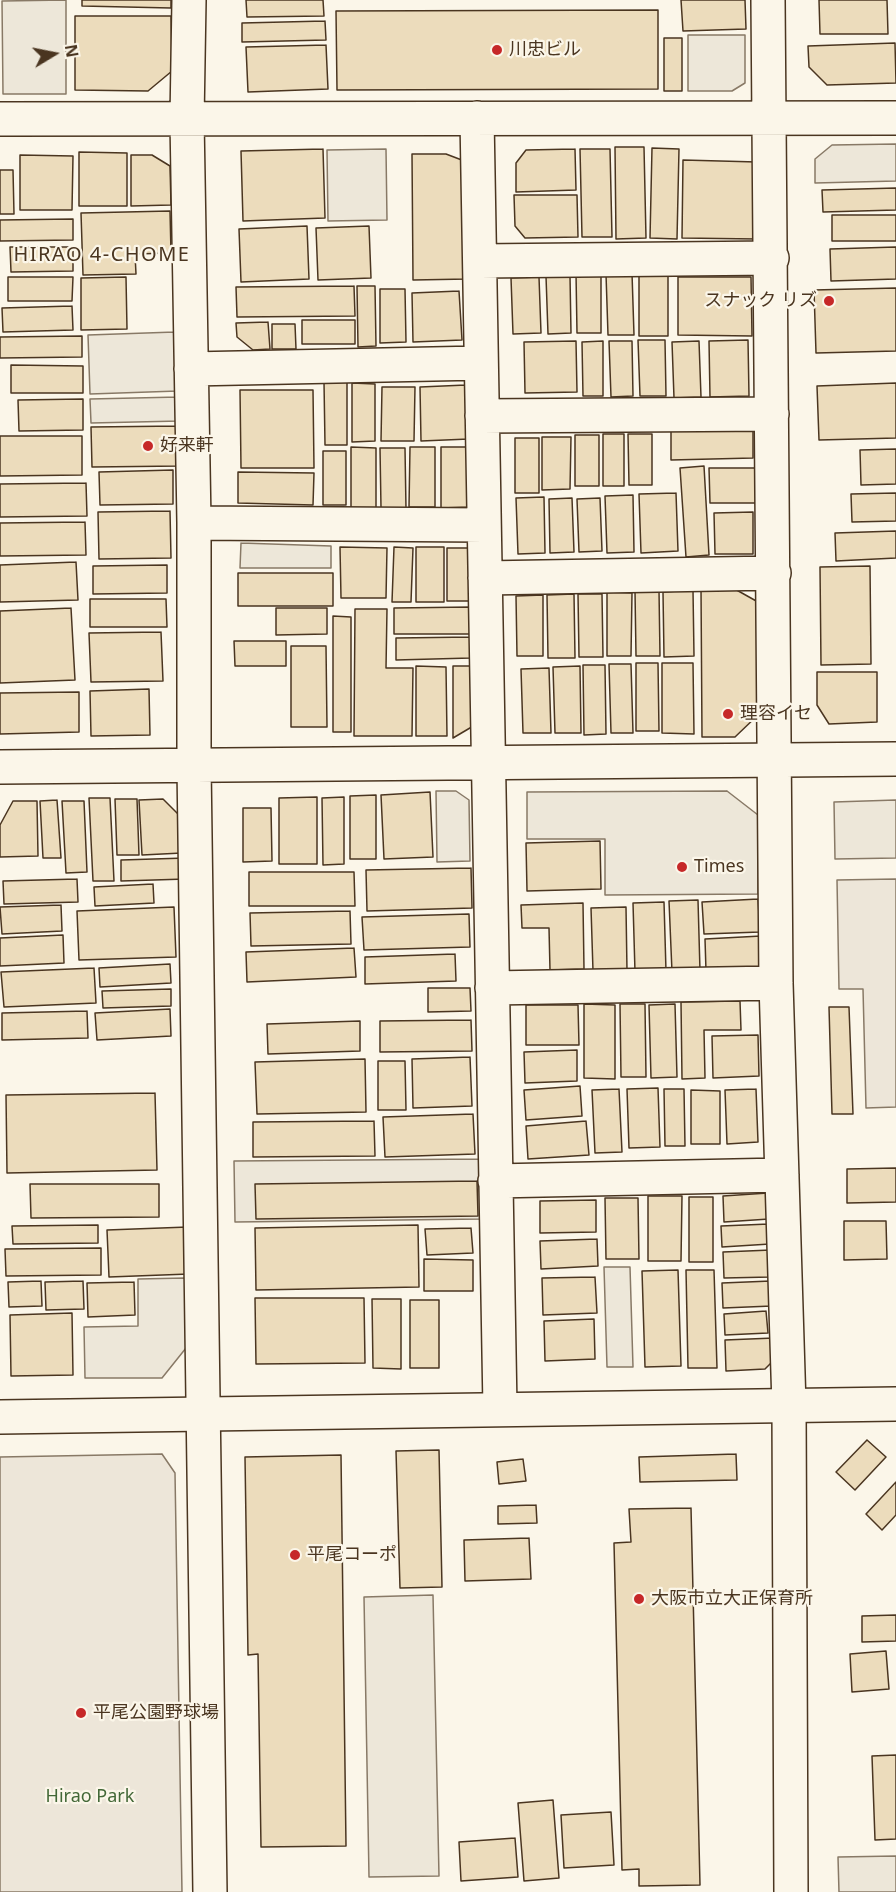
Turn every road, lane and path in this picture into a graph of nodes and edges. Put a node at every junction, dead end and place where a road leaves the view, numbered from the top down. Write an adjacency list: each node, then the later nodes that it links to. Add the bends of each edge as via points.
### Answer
1 (189, 0): 7 (street)
2 (768, 0): 3 (street)
3 (770, 117): 4 (street); 5 (street); 8 (street)
4 (477, 118): 7 (street); 9 (street)
5 (896, 118)
6 (0, 119): 7 (street)
7 (187, 120): 11 (street)
8 (772, 258): 9 (street); 12 (street)
9 (480, 261): 10 (street)
10 (481, 363): 11 (street); 13 (street)
11 (191, 369): 14 (street)
12 (772, 414): 13 (street); 16 (street)
13 (482, 416): 15 (street)
14 (194, 523): 15 (street); 21 (street)
15 (484, 525): 17 (street)
16 (774, 573): 17 (street); 19 (street)
17 (485, 578): 20 (street)
18 (896, 759): 19 (street)
19 (774, 761): 20 (street); 23 (street)
20 (487, 764): 21 (street); 24 (street)
21 (194, 766): 22 (street); 30 (street)
22 (0, 767)
23 (776, 983): 24 (street); 25 (street)
24 (492, 988): 26 (street)
25 (782, 1175): 26 (street); 28 (street)
26 (495, 1181): 29 (street)
27 (896, 1404): 28 (street)
28 (789, 1406): 29 (street); 33 (street)
29 (500, 1408): 30 (street)
30 (204, 1414): 31 (street); 32 (street)
31 (0, 1417)
32 (210, 1892)
33 (790, 1892)

